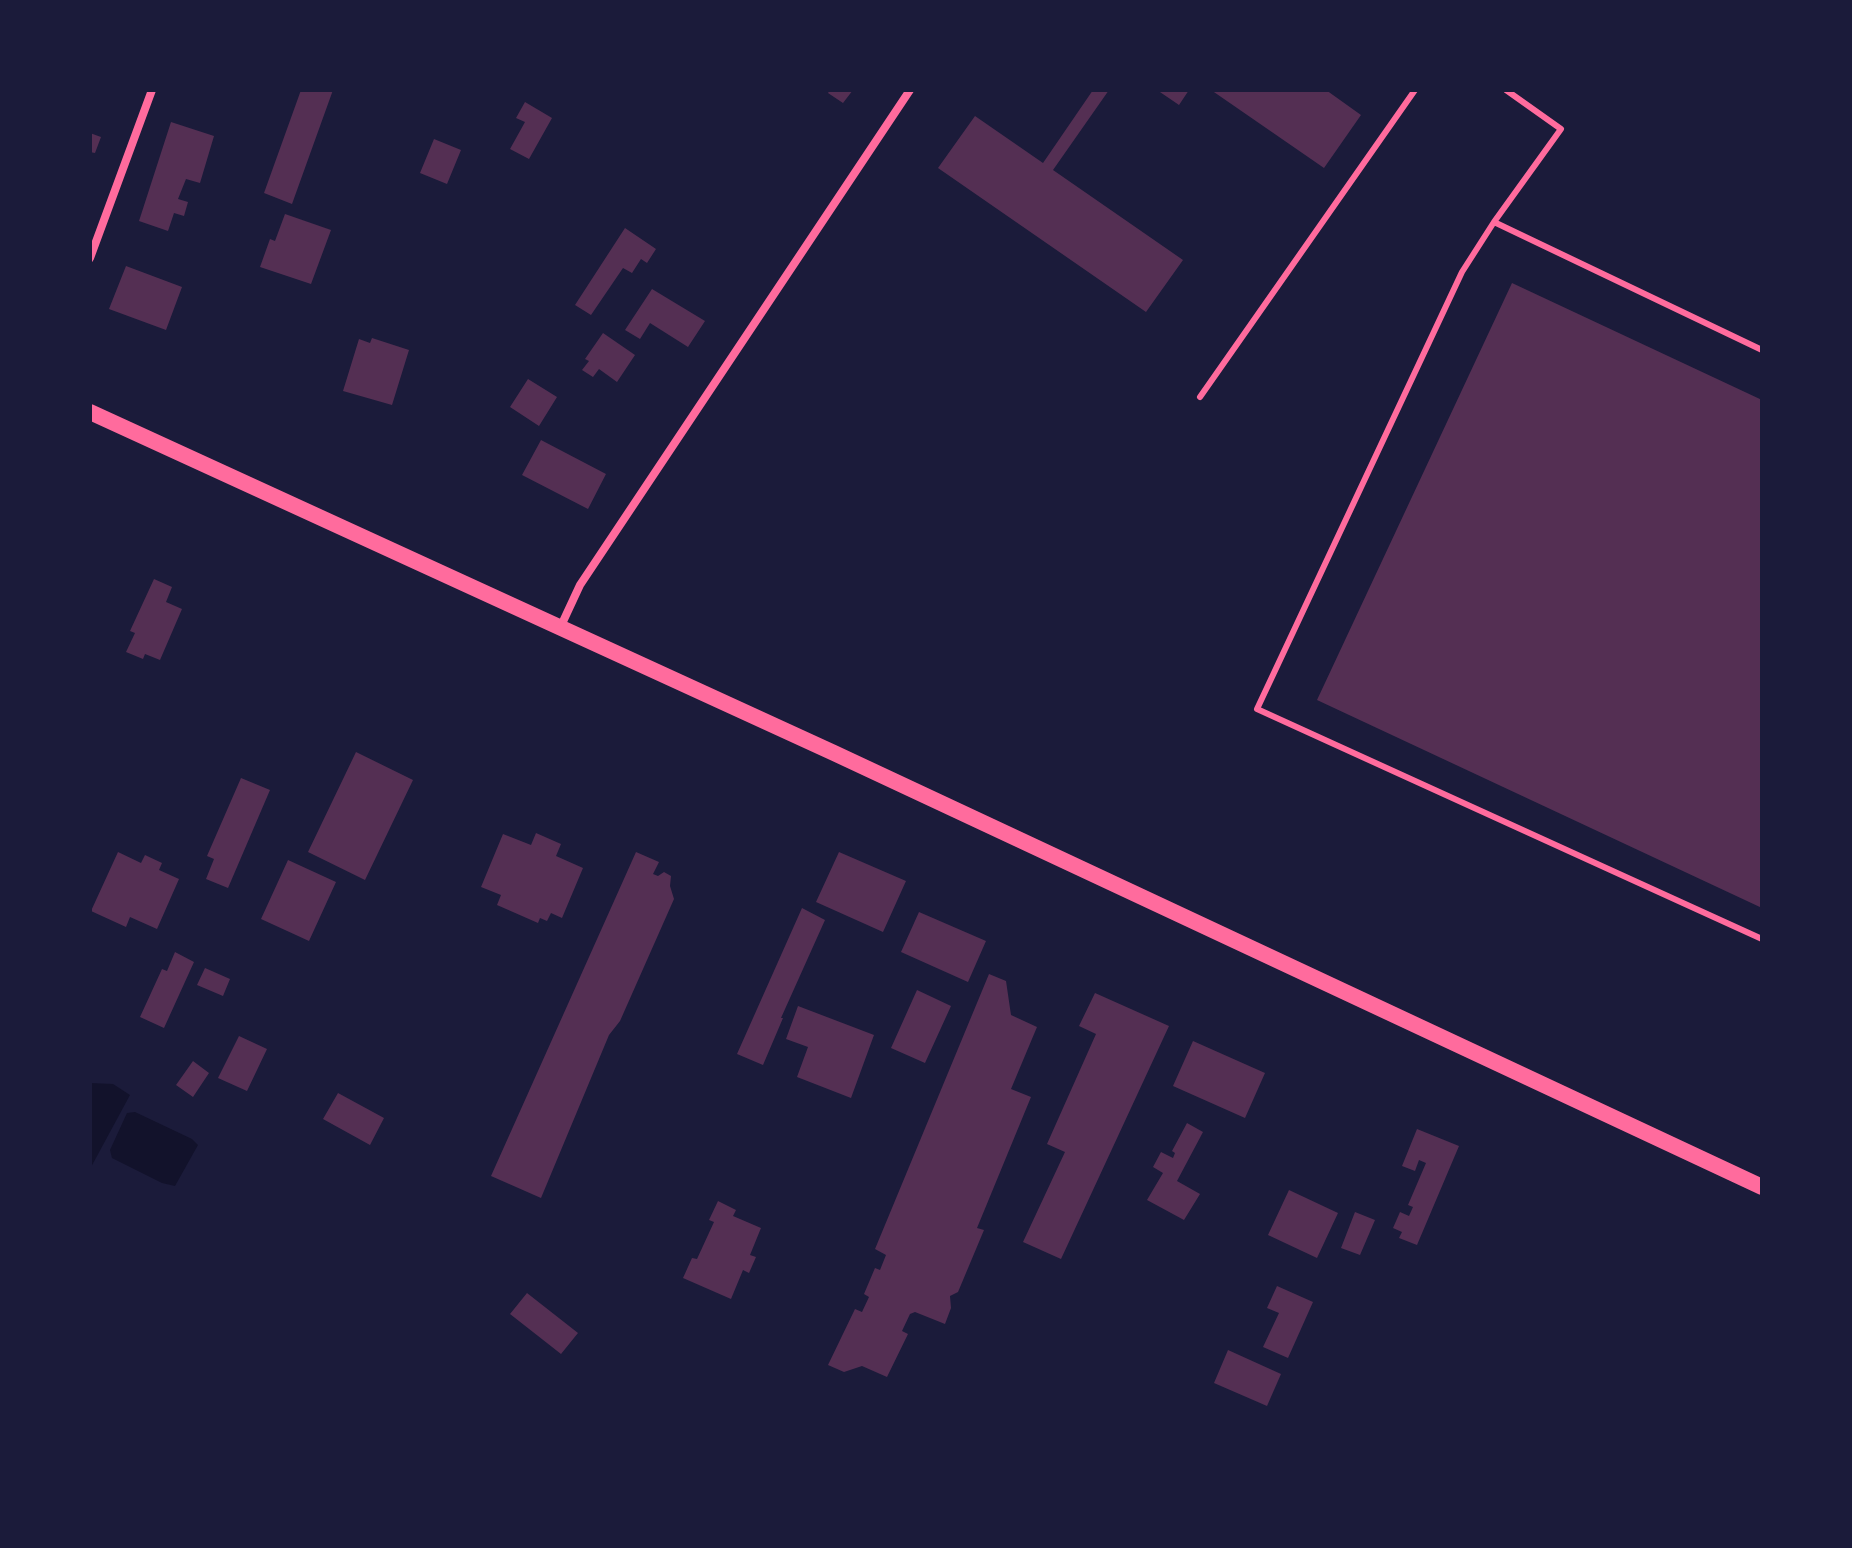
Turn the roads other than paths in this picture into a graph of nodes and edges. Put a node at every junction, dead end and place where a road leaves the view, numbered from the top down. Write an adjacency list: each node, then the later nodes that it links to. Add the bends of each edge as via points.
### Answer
1 (152, 90): 6 (street)
2 (910, 90): 10 (street, via 580,585)
3 (1415, 90): 8 (lane)
4 (1506, 90): 5 (lane, via 1561,129)
5 (1494, 222): 7 (lane); 11 (lane, via 1462,272 1257,709)
6 (90, 258)
7 (1762, 350)
8 (1200, 397)
9 (90, 412): 10 (main road)
10 (560, 628): 12 (main road)
11 (1762, 939)
12 (1762, 1187)

